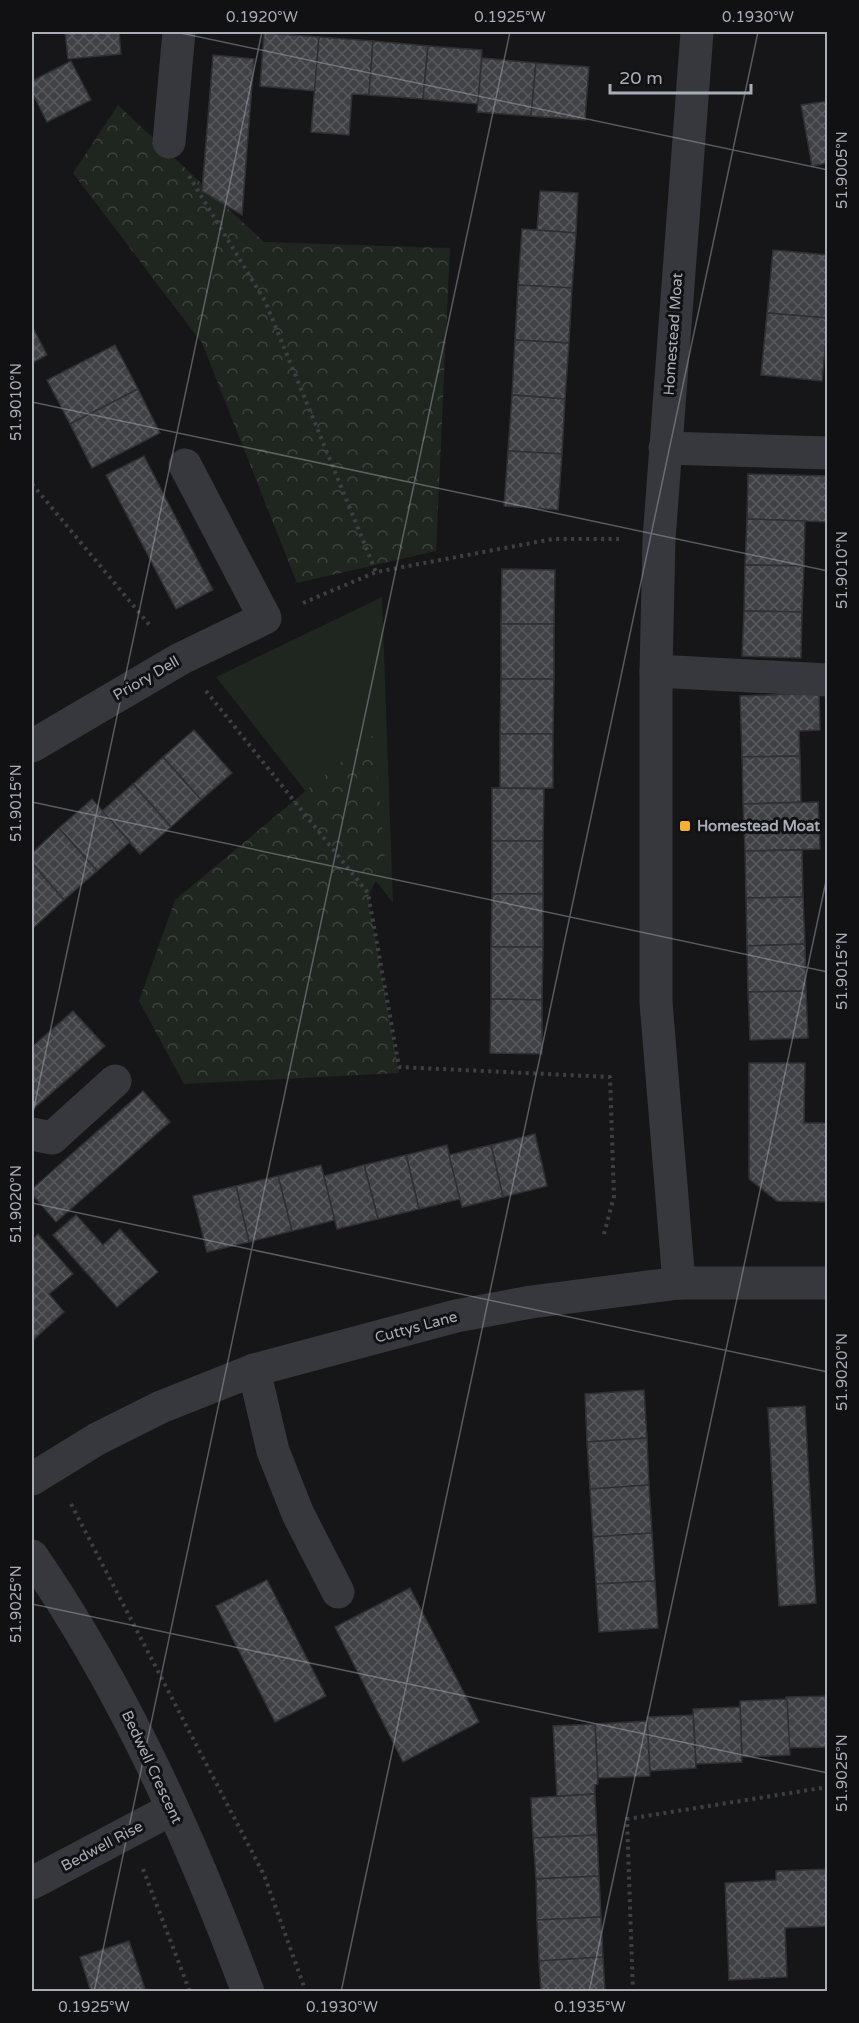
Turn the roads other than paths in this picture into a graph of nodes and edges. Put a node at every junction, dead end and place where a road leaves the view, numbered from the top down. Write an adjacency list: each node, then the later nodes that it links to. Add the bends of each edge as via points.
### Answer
1 (179, 32): 3 (street)
2 (697, 32): 4 (street, Homestead Moat)
3 (169, 142)
4 (665, 448): 5 (street); 7 (street, Homestead Moat)
5 (828, 453)
6 (185, 465): 9 (street, Priory Dell, via 266,618 180,658)
7 (656, 671): 8 (street); 12 (street, Homestead Moat, via 656,1002)
8 (828, 680)
9 (32, 746)
10 (115, 1081): 11 (street, via 52,1138)
11 (32, 1134)
12 (680, 1283): 13 (street, Cuttys Lane); 14 (street, Cuttys Lane, via 456,1316)
13 (828, 1283)
14 (254, 1370): 15 (street, Cuttys Lane, via 161,1407); 17 (street, via 273,1451 298,1514)
15 (41, 1472)
16 (32, 1556): 18 (street, Bedwell Crescent, via 127,1711)
17 (338, 1592)
18 (172, 1809): 19 (street, Bedwell Rise); 20 (street, Bedwell Crescent, via 215,1903)
19 (32, 1883)
20 (248, 1992)

